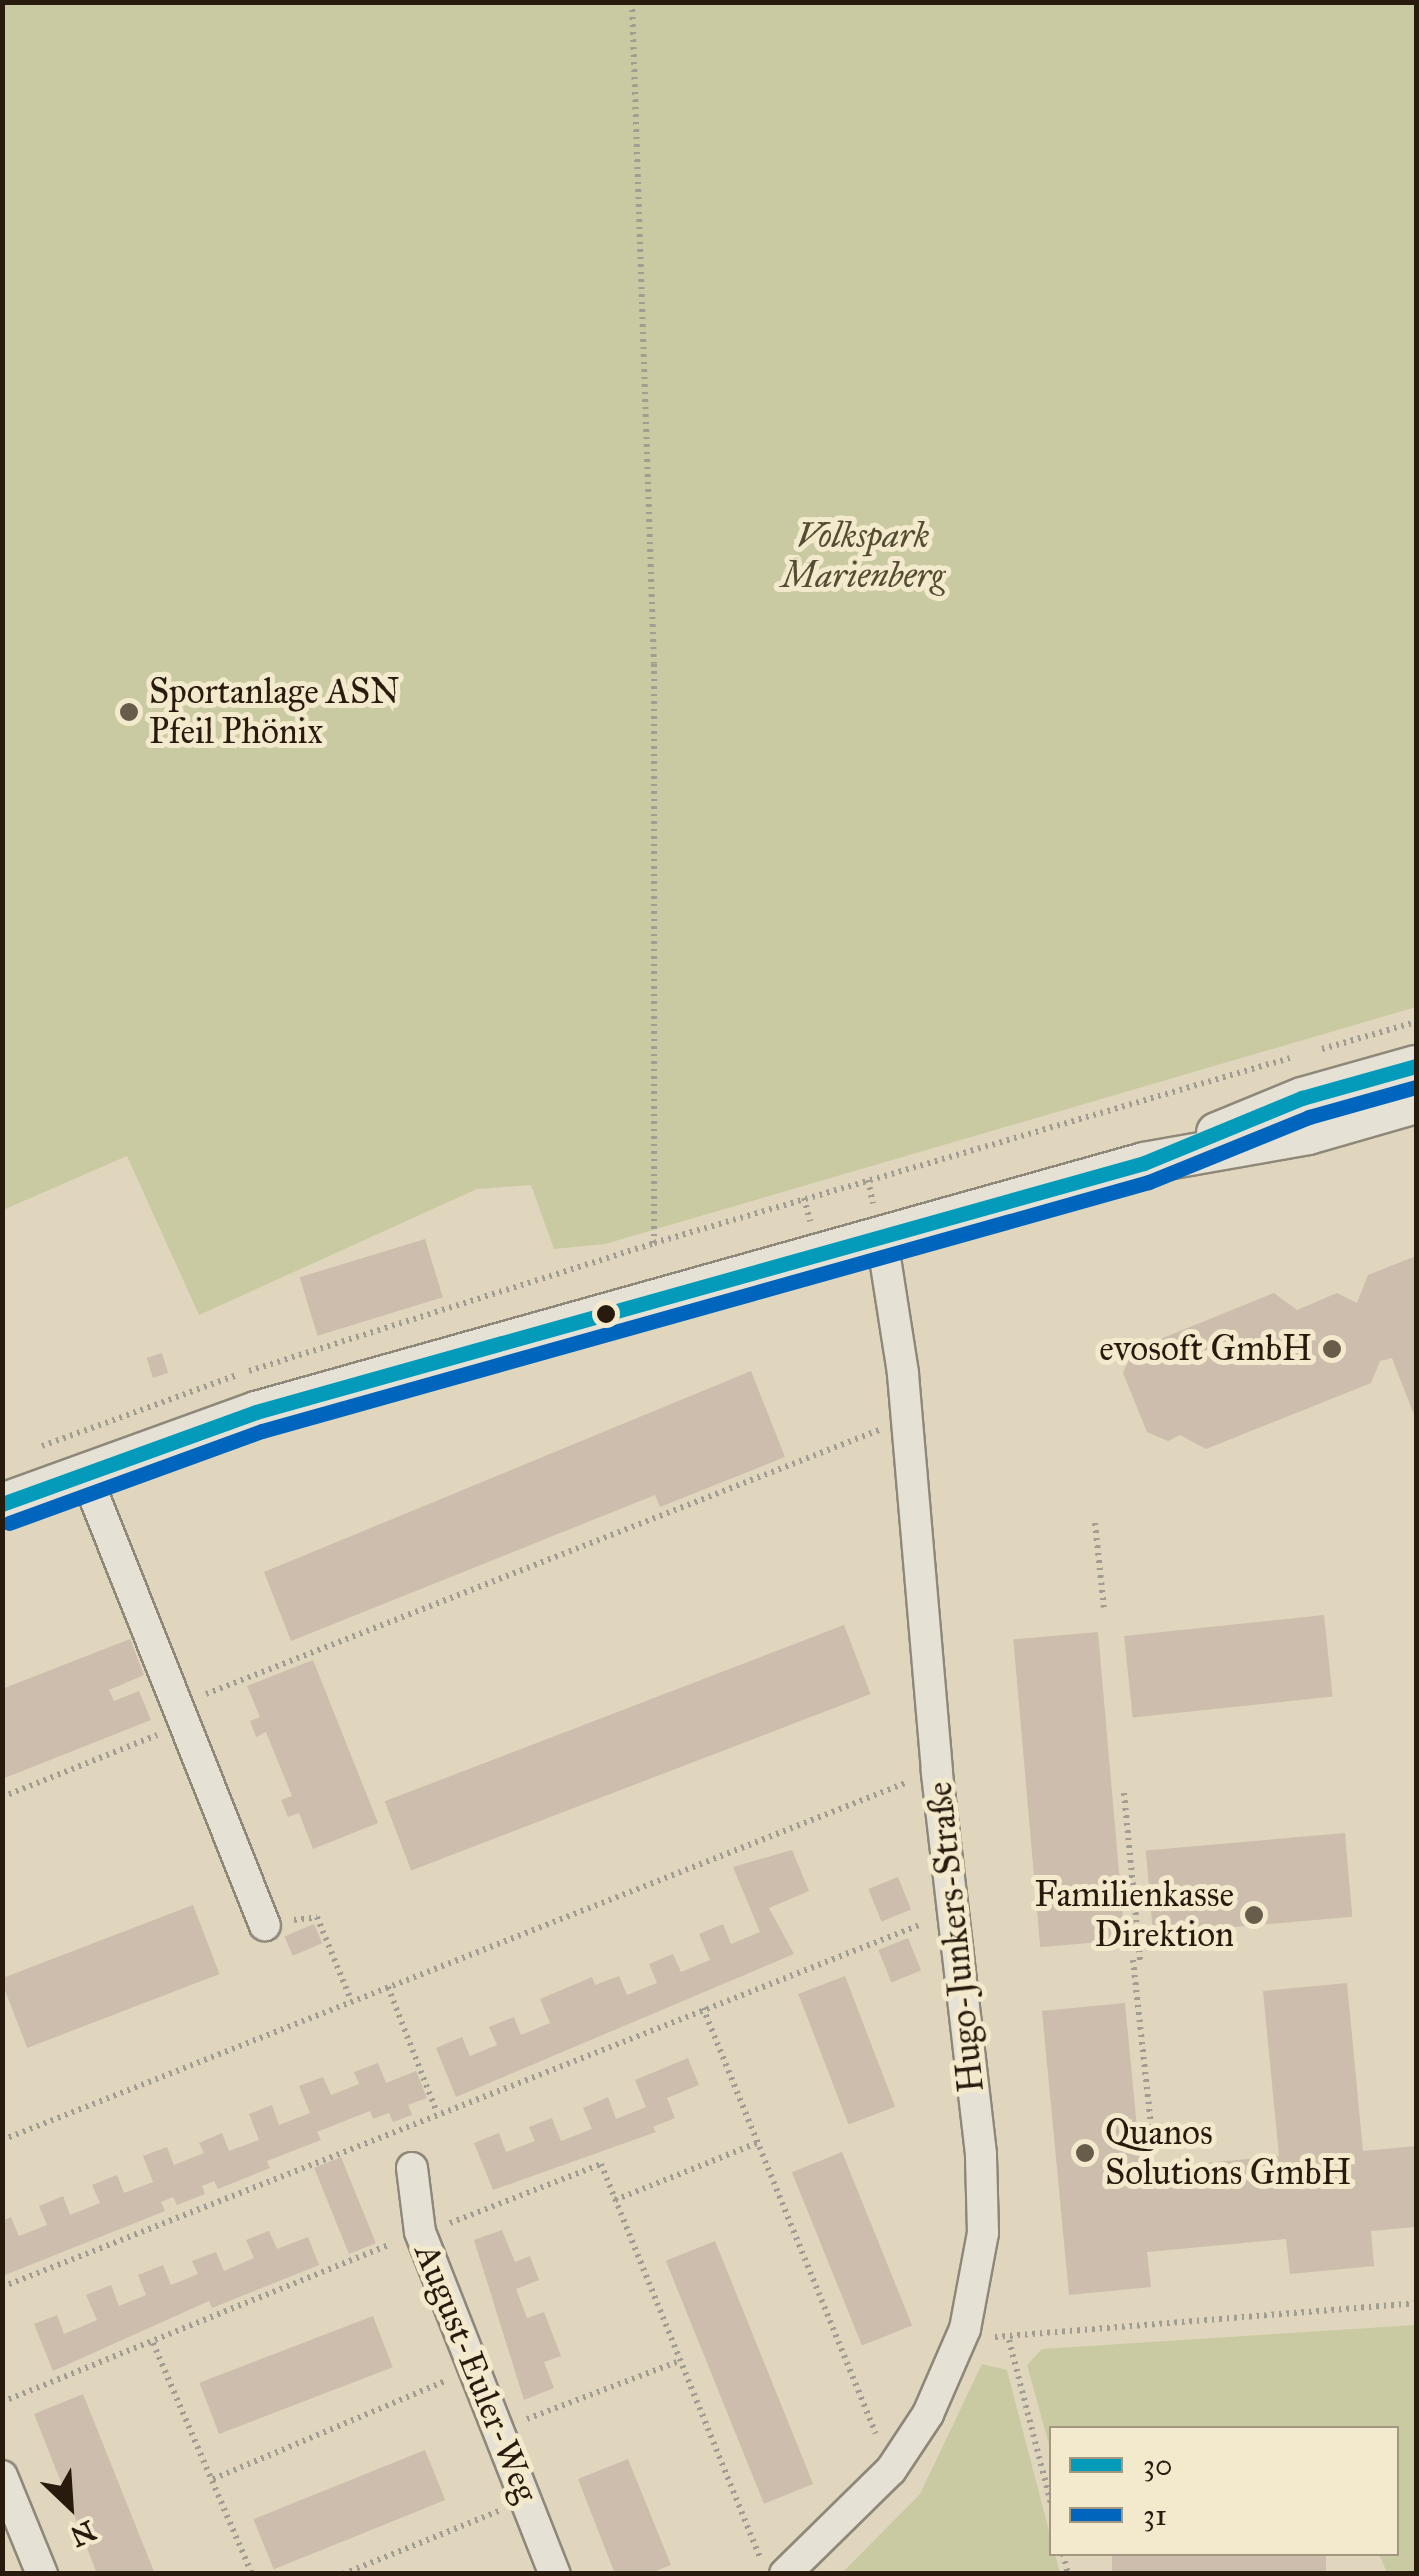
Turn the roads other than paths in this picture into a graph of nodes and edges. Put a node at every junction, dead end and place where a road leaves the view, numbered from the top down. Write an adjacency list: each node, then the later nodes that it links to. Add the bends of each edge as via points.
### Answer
1 (1416, 1066): 3 (main road, via 1302,1098)
2 (1416, 1103): 3 (main road, via 1308,1134)
3 (1144, 1163): 4 (main road)
4 (882, 1239): 5 (main road, via 256,1412); 12 (street, Hugo-Junkers-Straße, via 908,1419 983,2234 966,2329 928,2414 892,2470)
5 (84, 1471): 6 (main road); 7 (street)
6 (2, 1504)
7 (265, 1925)
8 (412, 2168): 11 (street, August-Euler-Weg, via 420,2232)
9 (2, 2476): 10 (street)
10 (42, 2574)
11 (556, 2574)
12 (786, 2574)

